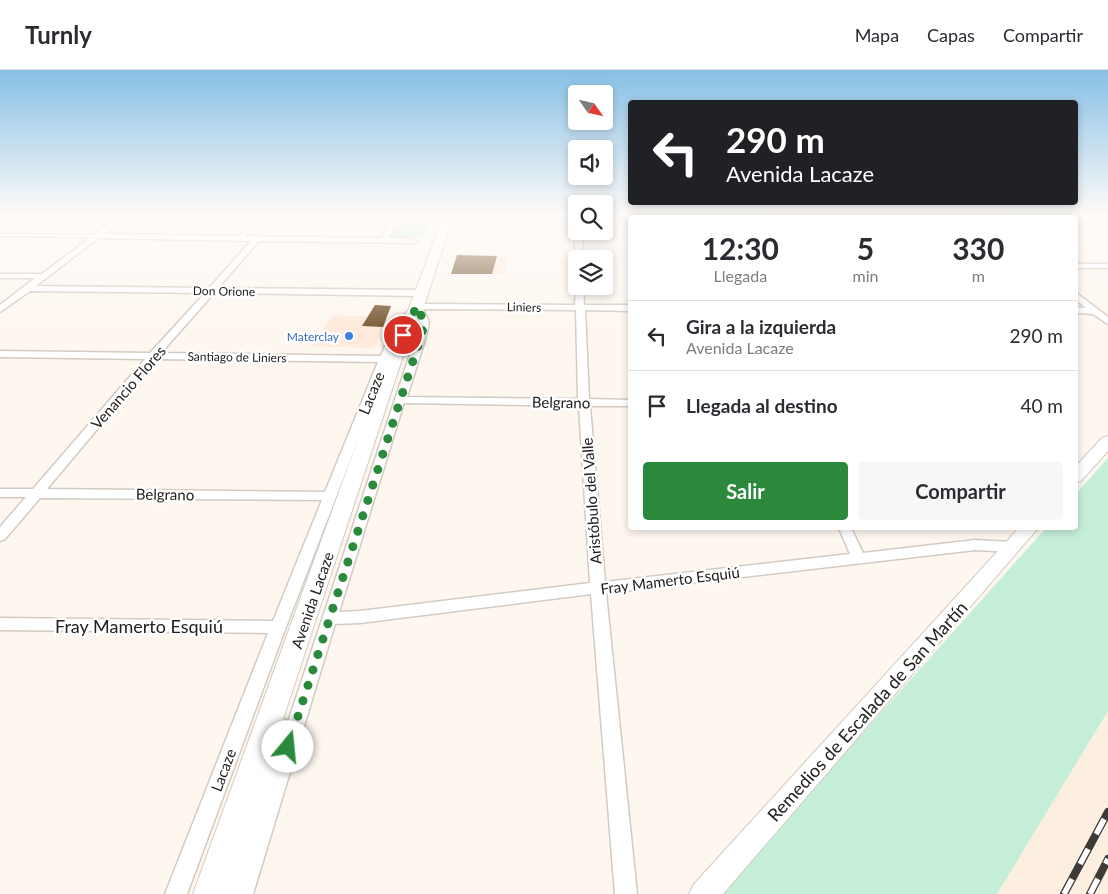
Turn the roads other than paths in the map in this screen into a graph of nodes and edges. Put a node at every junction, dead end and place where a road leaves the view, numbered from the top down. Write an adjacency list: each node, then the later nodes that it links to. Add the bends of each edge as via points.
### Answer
1 (72, 254): 7 (street)
2 (244, 254): 9 (street, Venancio Flores)
3 (435, 254): 12 (main road, Avenida Lacaze)
4 (1078, 266): 5 (street)
5 (1108, 266)
6 (0, 276): 7 (street)
7 (44, 276): 8 (street)
8 (27, 288): 9 (street, Don Orione); 15 (street)
9 (214, 290): 12 (street, Don Orione); 20 (street, Venancio Flores)
10 (580, 295): 13 (street, Aristóbulo del Valle)
11 (1078, 297): 17 (street)
12 (420, 300): 13 (street, Liniers); 21 (street, Lacaze, via 396,330); 22 (main road, Avenida Lacaze, via 403,335)
13 (580, 308): 14 (street, Liniers); 23 (street, Aristóbulo del Valle)
14 (628, 308)
15 (0, 309)
16 (1078, 310): 17 (street)
17 (1094, 310): 18 (street)
18 (1108, 321)
19 (0, 354): 20 (street, Santiago de Liniers)
20 (153, 356): 21 (street, Santiago de Liniers); 28 (street, Venancio Flores)
21 (384, 359): 29 (street, Lacaze)
22 (391, 400): 23 (street, Belgrano); 36 (street, Lacaze); 40 (main road, Avenida Lacaze); 41 (main road, Avenida Lacaze)
23 (584, 402): 24 (street, Belgrano); 35 (street, Aristóbulo del Valle)
24 (628, 403)
25 (1108, 441): 26 (street)
26 (1078, 474)
27 (0, 493): 28 (street, Belgrano)
28 (37, 493): 29 (street, Belgrano); 32 (street, Venancio Flores)
29 (330, 496): 38 (street, Lacaze)
30 (846, 530): 34 (street)
31 (1027, 530): 33 (street, Remedios de Escalada de San Martín)
32 (0, 536)
33 (1012, 547): 34 (street, Fray Mamerto Esquiú, via 979,545); 44 (street, Remedios de Escalada de San Martín)
34 (859, 558): 35 (street, Fray Mamerto Esquiú)
35 (598, 588): 36 (street, Fray Mamerto Esquiú); 43 (street, Aristóbulo del Valle)
36 (329, 618): 42 (street, Lacaze)
37 (0, 624): 38 (street, Fray Mamerto Esquiú)
38 (278, 627): 39 (street, Lacaze)
39 (176, 894)
40 (208, 894)
41 (224, 894)
42 (242, 894)
43 (626, 894)
44 (704, 894)

